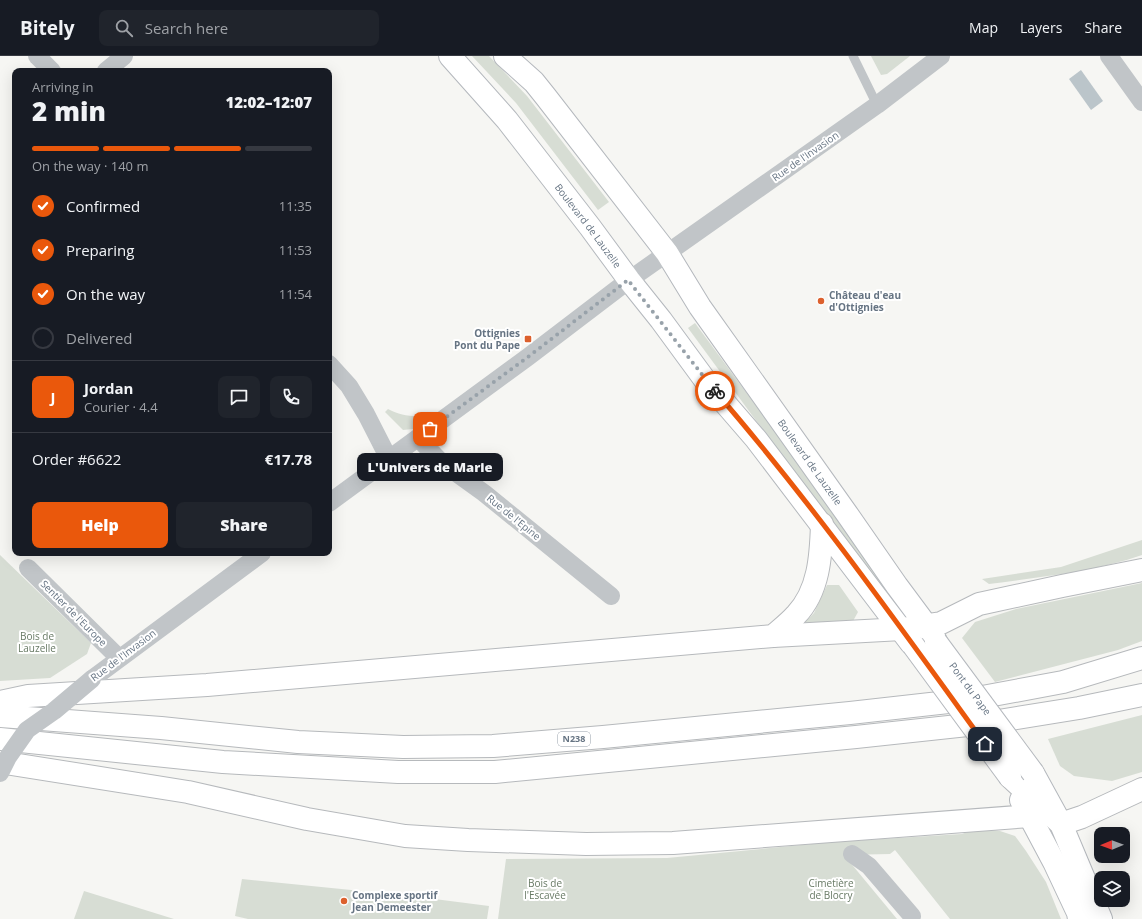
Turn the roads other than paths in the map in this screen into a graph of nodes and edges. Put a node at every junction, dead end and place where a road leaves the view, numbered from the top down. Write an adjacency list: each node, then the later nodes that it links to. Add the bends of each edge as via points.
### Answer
1 (37, 56): 8 (street)
2 (124, 56): 9 (street)
3 (450, 56): 13 (main road, Boulevard de Lauzelle, via 507,120)
4 (505, 56): 12 (main road, Boulevard de Lauzelle, via 534,82)
5 (853, 56): 11 (lane)
6 (941, 56): 11 (street, Rue de l'Invasion)
7 (1109, 56): 10 (street)
8 (49, 68)
9 (110, 68)
10 (1142, 102)
11 (877, 105): 12 (street, Rue de l'Invasion)
12 (667, 253): 13 (street, Rue de l'Invasion); 23 (main road, Boulevard de Lauzelle, via 700,307)
13 (628, 280): 15 (street); 18 (main road, Boulevard de Lauzelle)
14 (332, 367): 16 (street, via 349,386)
15 (418, 438): 16 (street); 22 (street, Rue de l'Epine, via 441,462 484,493)
16 (389, 459): 17 (street)
17 (332, 502)
18 (822, 524): 24 (main road, via 818,576 808,600); 25 (main road, Boulevard de Lauzelle)
19 (258, 556): 26 (street, Rue de l'Invasion)
20 (28, 568): 26 (street, Sentier de l'Europe)
21 (1142, 570): 23 (main road, via 979,604 941,623)
22 (611, 596)
23 (931, 633): 25 (main road); 37 (main road, Pont du Pape, bridge, via 1033,773)
24 (773, 636): 25 (main road); 29 (main road, via 207,685 28,696)
25 (908, 637): 34 (main road, Pont du Pape, bridge)
26 (119, 658): 33 (street, Rue de l'Invasion, bridge, via 28,730 8,757)
27 (1142, 658): 30 (main road, N238, via 1063,682 966,700 494,746 404,747 298,742)
28 (1142, 695): 31 (main road, via 986,723 495,772 398,772 223,762)
29 (0, 702)
30 (0, 716)
31 (0, 739)
32 (0, 762): 36 (main road, via 188,792 307,819 405,836 468,840 586,844 673,843)
33 (0, 773)
34 (1010, 777): 36 (main road); 37 (main road)
35 (1142, 789): 37 (main road)
36 (1030, 816): 40 (main road)
37 (1061, 824): 41 (main road, Pont du Pape)
38 (852, 854): 39 (street, via 869,866)
39 (911, 918)
40 (1079, 919)
41 (1101, 919)

